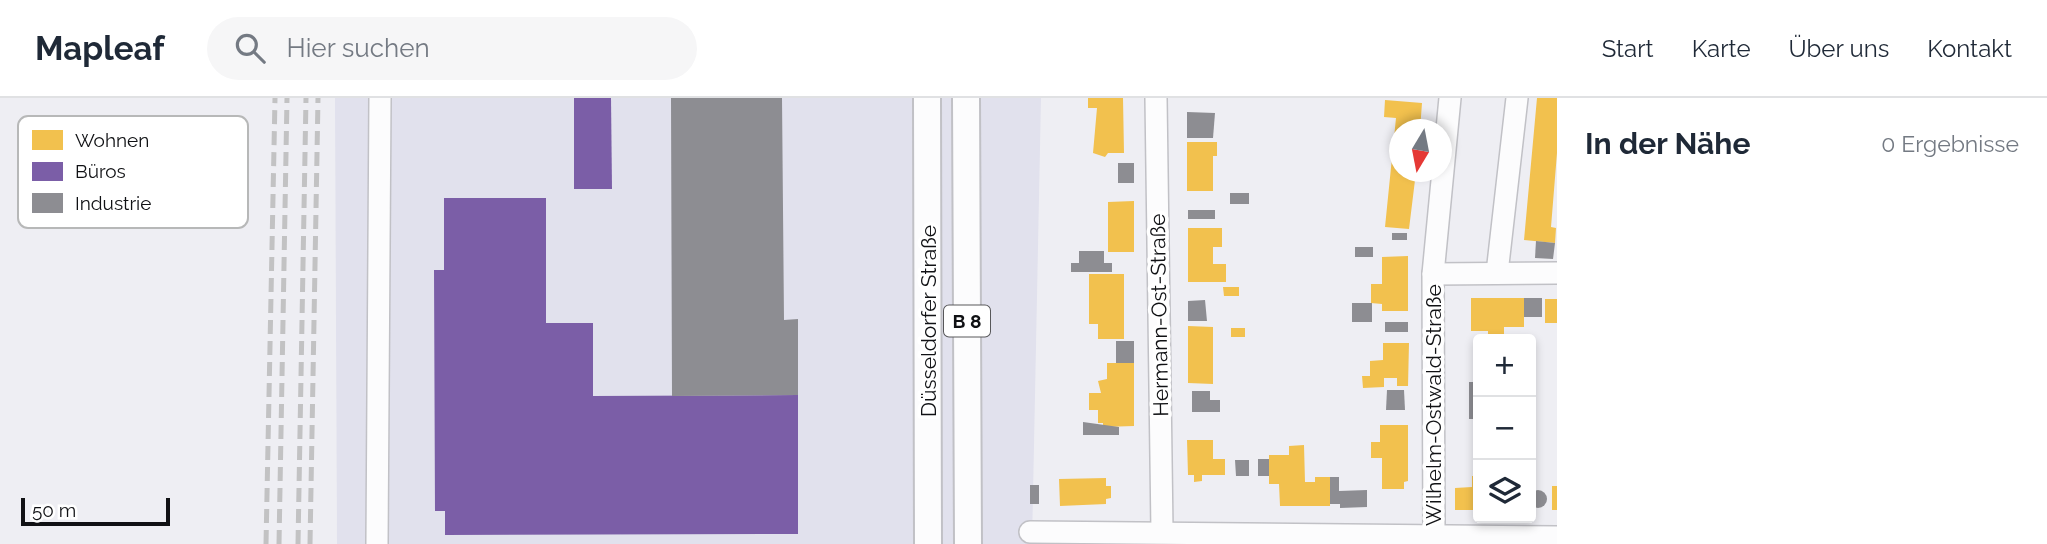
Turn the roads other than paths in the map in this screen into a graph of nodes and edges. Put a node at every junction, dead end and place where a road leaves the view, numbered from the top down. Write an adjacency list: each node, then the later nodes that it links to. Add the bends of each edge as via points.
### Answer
1 (380, 98): 14 (street)
2 (928, 98): 15 (main road, Düsseldorfer Straße / B 8)
3 (966, 98): 16 (main road, Düsseldorfer Straße / B 8)
4 (1156, 98): 10 (street, Hermann-Ost-Straße)
5 (1451, 98): 9 (street, Wilhelm-Ostwald-Straße)
6 (1517, 98): 7 (street)
7 (1497, 273): 8 (street); 9 (street)
8 (1557, 273)
9 (1433, 274): 12 (street, Wilhelm-Ostwald-Straße)
10 (1162, 531): 11 (street); 12 (street)
11 (1030, 532)
12 (1434, 537): 13 (street)
13 (1557, 537)
14 (377, 544)
15 (928, 544)
16 (968, 544)

